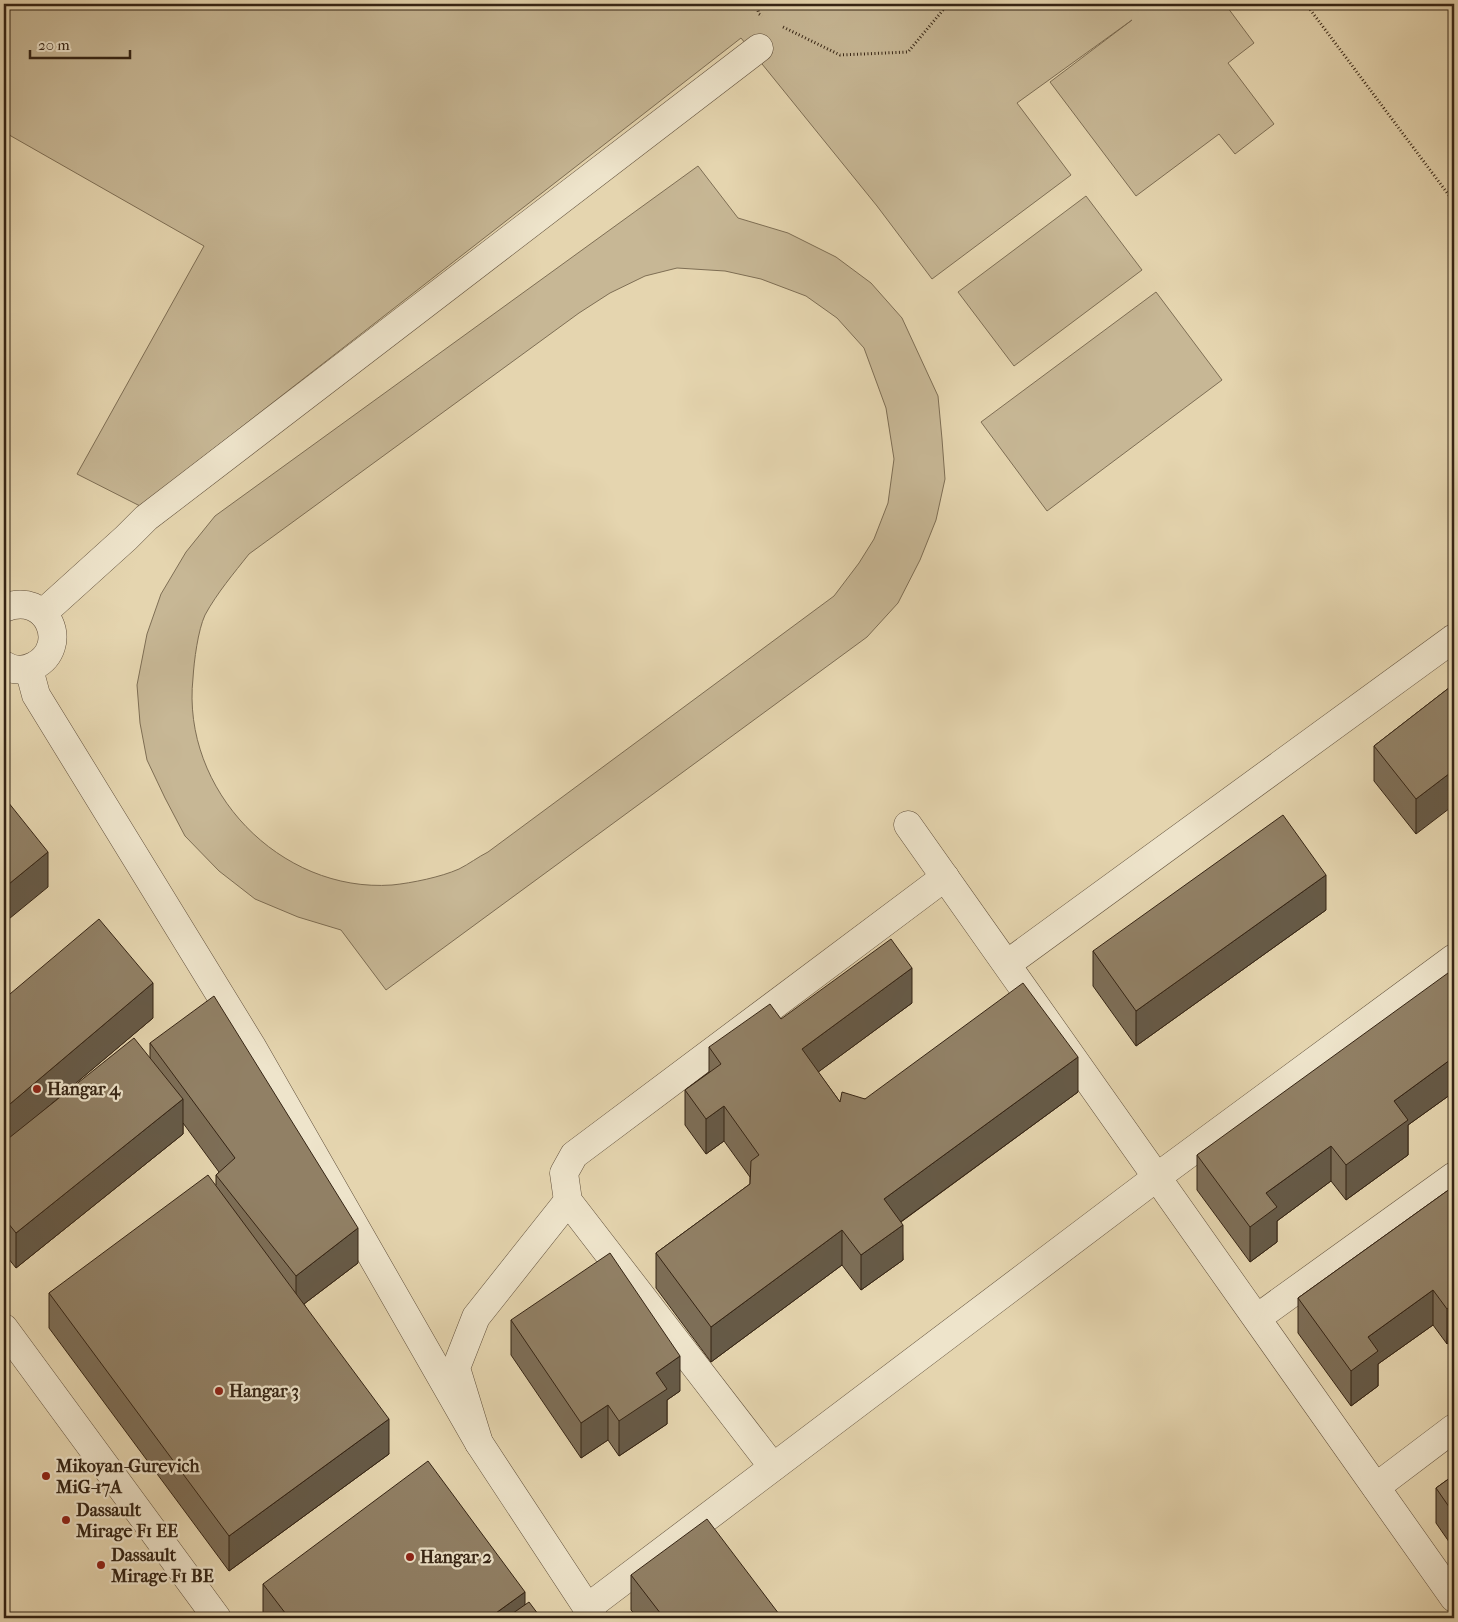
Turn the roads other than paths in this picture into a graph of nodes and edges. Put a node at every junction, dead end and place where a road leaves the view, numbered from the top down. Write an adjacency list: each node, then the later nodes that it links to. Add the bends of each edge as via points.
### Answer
1 (759, 48): 3 (street, via 153,512)
2 (4, 608): 3 (street, via 25,604)
3 (43, 613): 5 (street, via 52,634 52,645 47,655 39,663)
4 (1454, 638): 8 (street)
5 (16, 667): 16 (street, via 251,1045)
6 (908, 826): 7 (street)
7 (945, 878): 8 (street); 12 (street, via 574,1155 564,1172)
8 (1006, 964): 11 (street)
9 (1446, 974): 11 (street)
10 (1454, 1176): 13 (street)
11 (1157, 1177): 13 (street); 17 (street)
12 (568, 1200): 16 (street, via 476,1317 456,1368); 17 (street)
13 (1257, 1318): 18 (street)
14 (4, 1328): 21 (street)
15 (1454, 1428): 18 (street)
16 (479, 1443): 20 (street)
17 (773, 1467): 20 (street)
18 (1376, 1487): 19 (street)
19 (1454, 1598)
20 (590, 1613)
21 (217, 1618)

